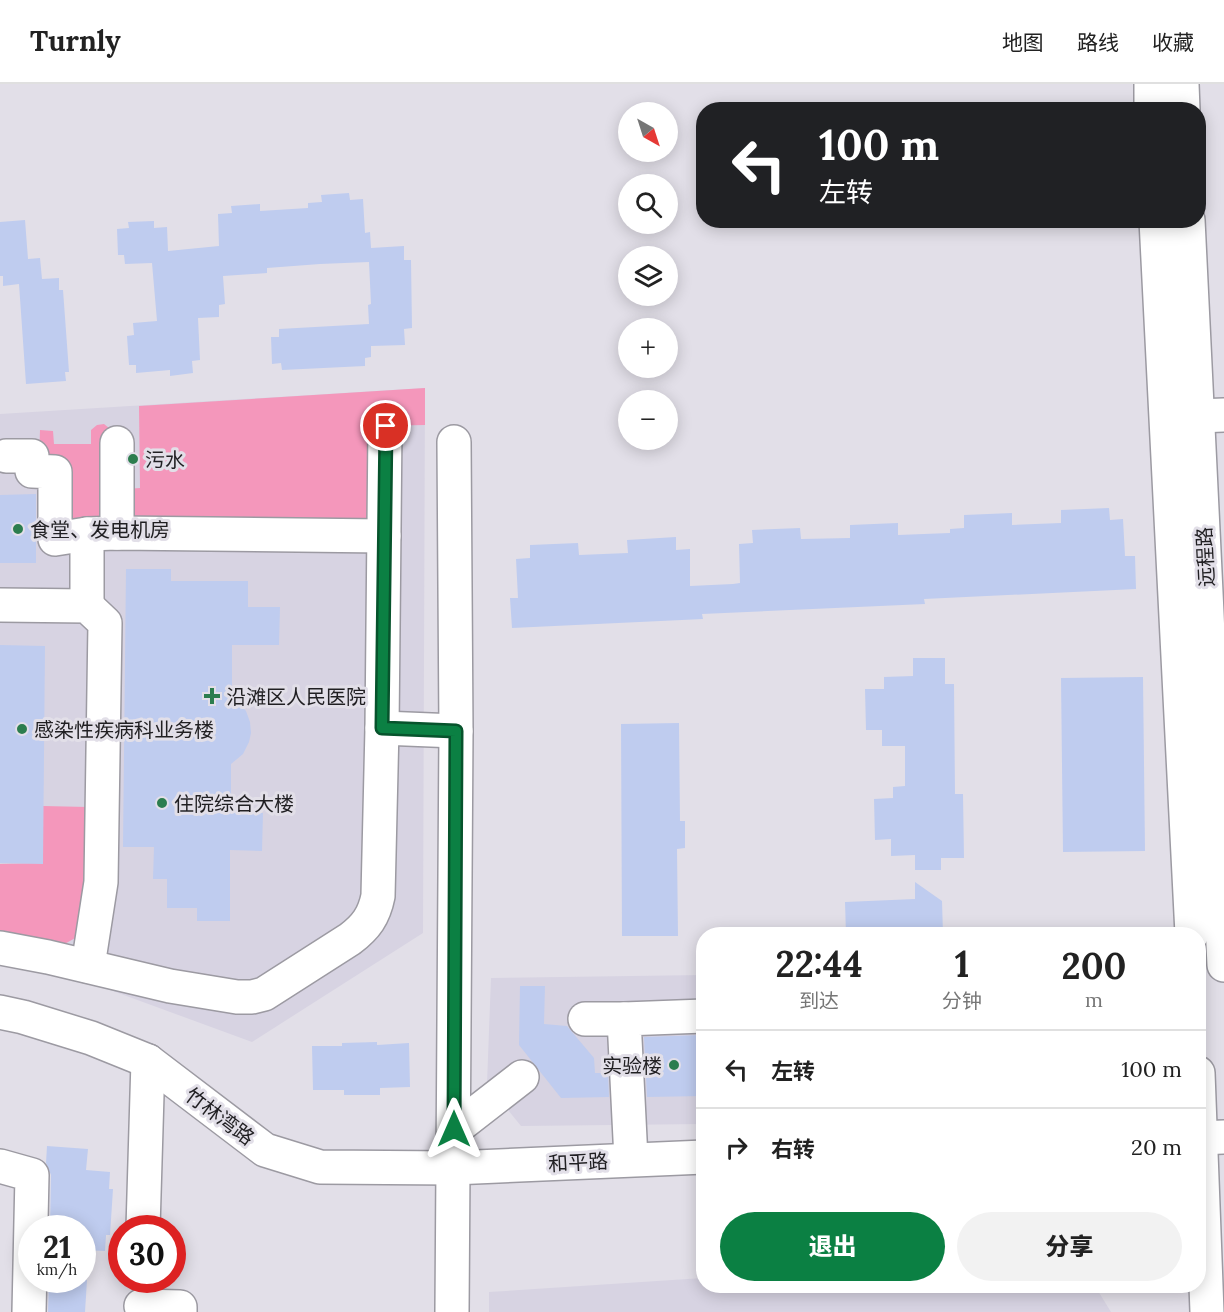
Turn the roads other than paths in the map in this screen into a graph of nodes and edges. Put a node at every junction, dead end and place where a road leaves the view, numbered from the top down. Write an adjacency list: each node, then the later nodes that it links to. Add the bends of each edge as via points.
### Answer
1 (1151, 84): 3 (main road)
2 (1182, 84): 4 (main road)
3 (1151, 102)
4 (1183, 102)
5 (1156, 228): 18 (main road, 远程路)
6 (1189, 228): 7 (main road, 远程路)
7 (1211, 415): 20 (main road, 远程路)
8 (386, 426): 13 (main road)
9 (454, 442): 17 (main road)
10 (117, 443): 12 (main road)
11 (6, 456): 12 (main road, via 32,456 32,471 55,472 55,539)
12 (102, 534): 13 (main road); 15 (main road)
13 (384, 536): 16 (main road)
14 (0, 605): 15 (main road)
15 (87, 606): 21 (main road, via 105,623 101,882)
16 (382, 728): 17 (main road); 21 (main road, via 378,896 376,909 363,929 264,994 252,997 170,986)
17 (456, 731): 28 (main road)
18 (1192, 927)
19 (0, 948): 21 (main road)
20 (1224, 965)
21 (88, 966)
22 (0, 1012): 26 (main road, 竹林湾路, via 91,1038)
23 (696, 1016): 24 (main road)
24 (624, 1018): 25 (main road); 31 (main road)
25 (585, 1019)
26 (148, 1061): 33 (main road, 竹林湾路, via 266,1150 320,1167); 34 (main road)
27 (522, 1077): 28 (main road)
28 (454, 1129): 33 (main road)
29 (1208, 1138): 39 (main road)
30 (696, 1156): 31 (main road, 和平路)
31 (631, 1160): 33 (main road, 和平路)
32 (0, 1166): 36 (main road, via 32,1175)
33 (453, 1168): 38 (main road)
34 (143, 1215)
35 (141, 1299): 37 (main road, via 180,1307)
36 (29, 1312)
37 (180, 1312)
38 (452, 1312)
39 (1207, 1312)

